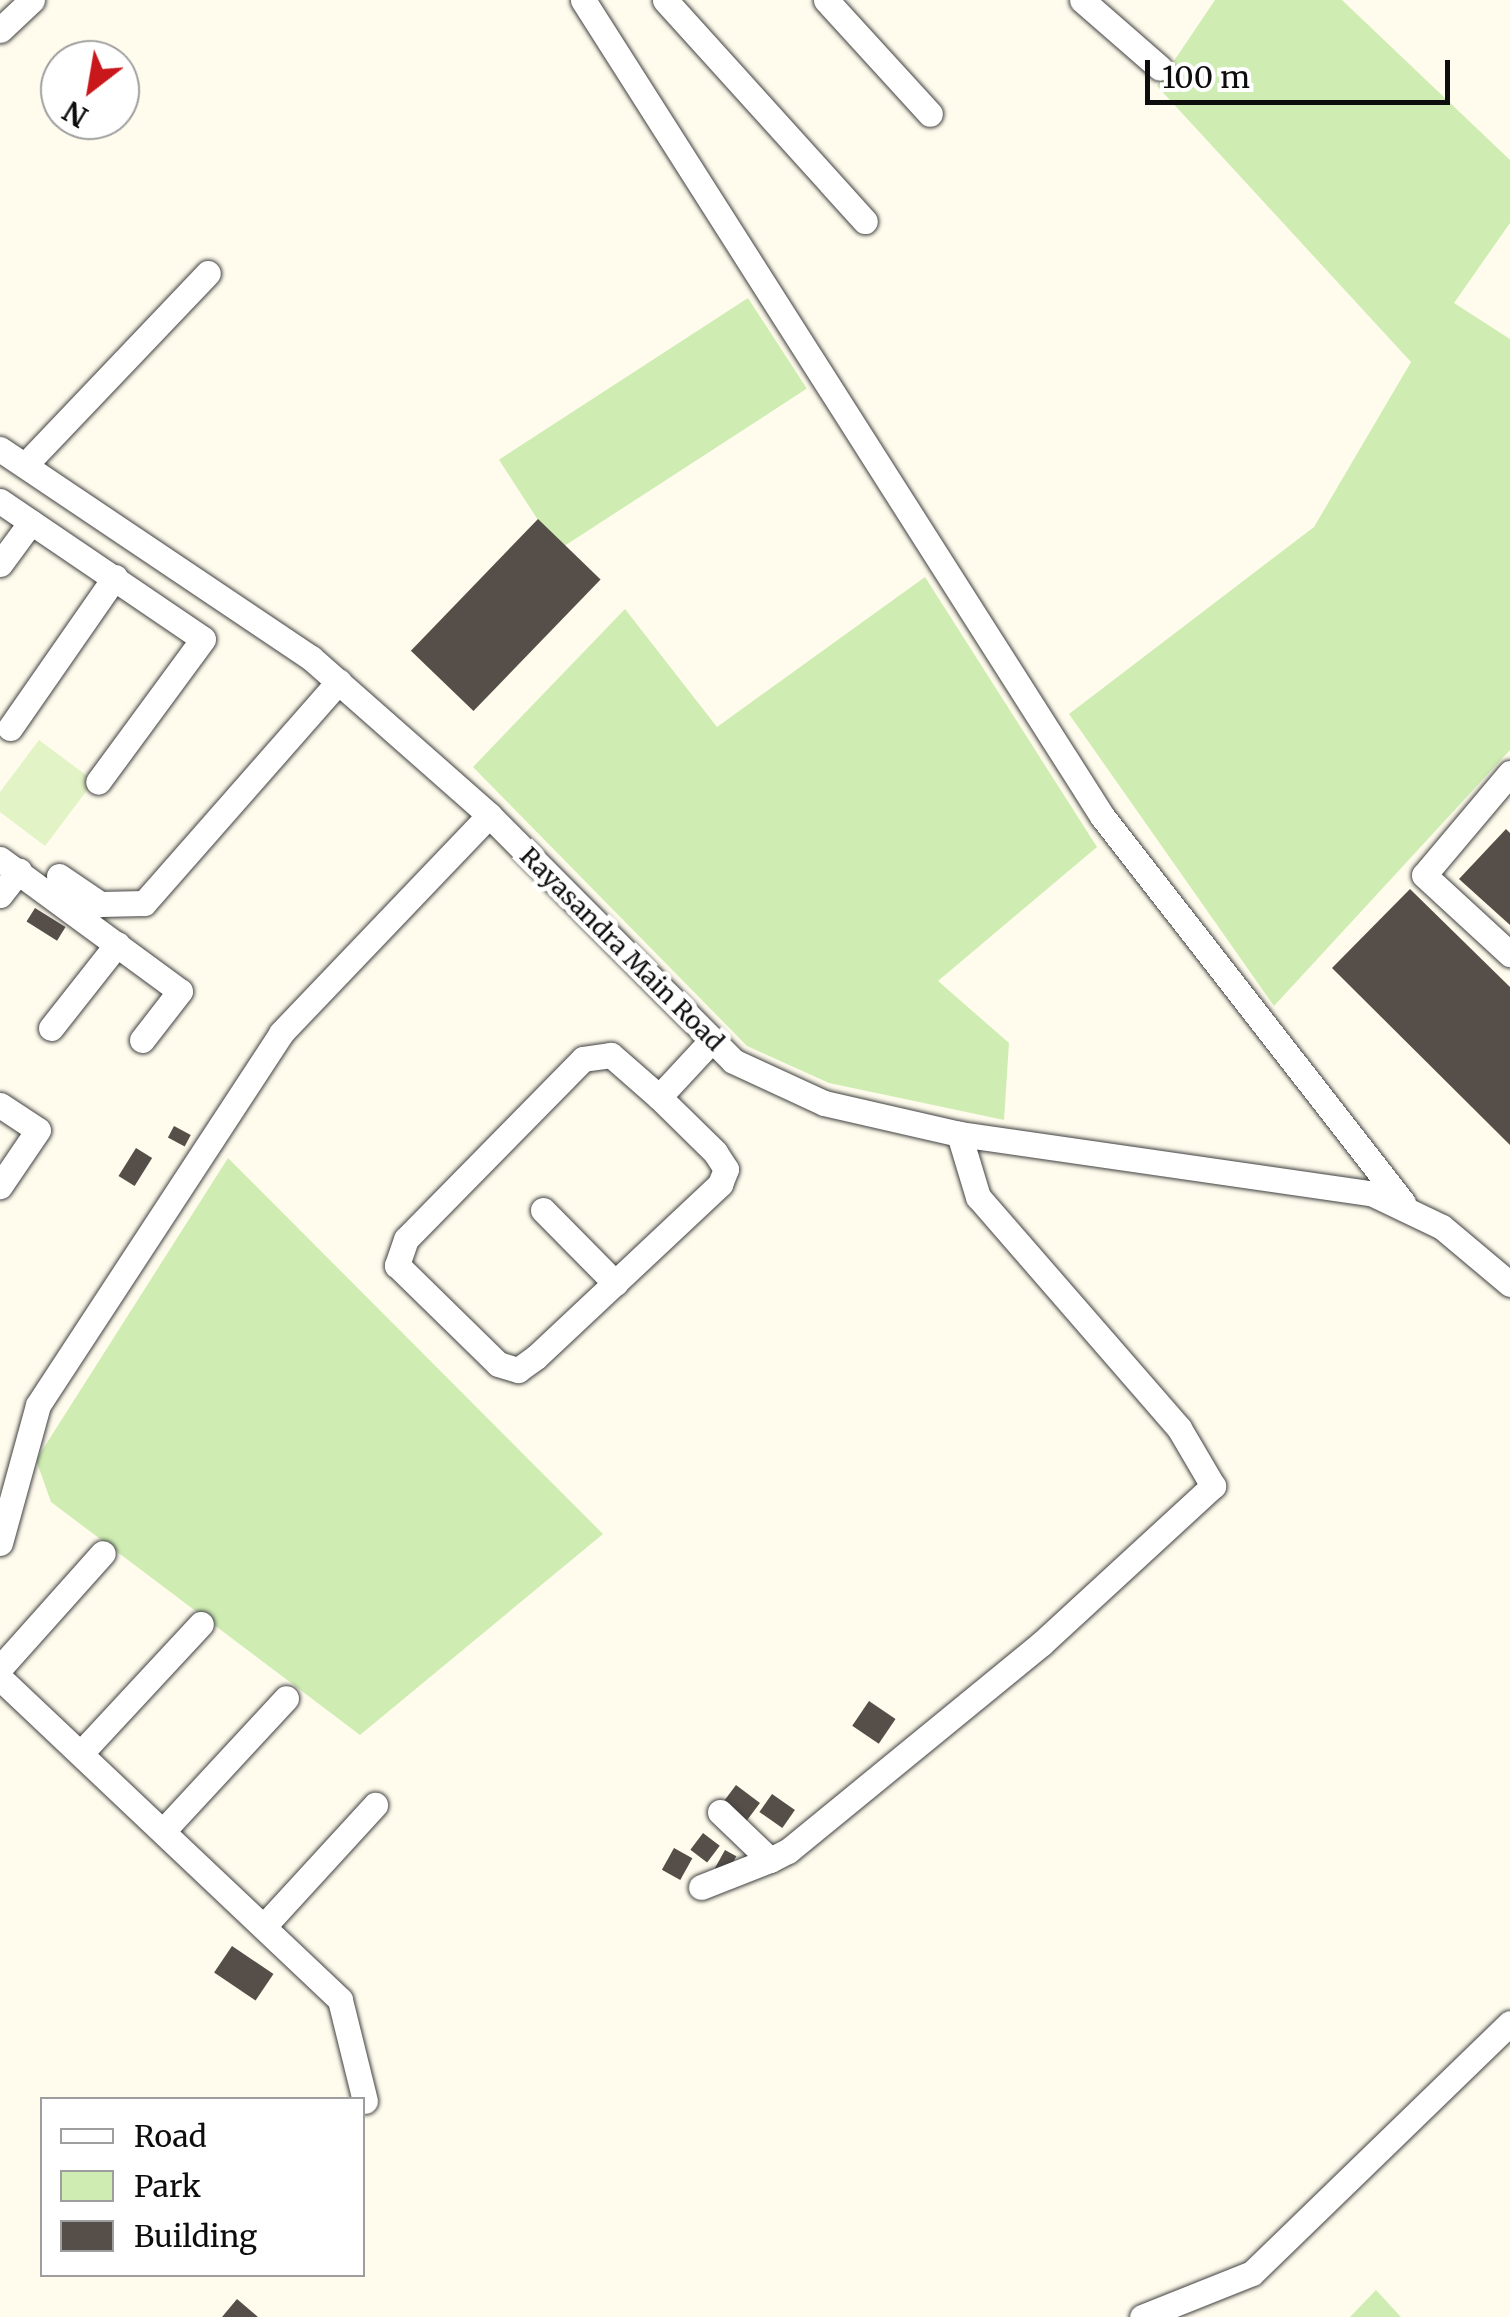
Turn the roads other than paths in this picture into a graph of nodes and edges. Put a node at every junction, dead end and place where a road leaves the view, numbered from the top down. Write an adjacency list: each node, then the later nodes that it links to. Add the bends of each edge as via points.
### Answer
1 (32, 0): 6 (street)
2 (583, 0): 33 (street, via 1102,816)
3 (665, 0): 9 (street)
4 (826, 0): 8 (street)
5 (1082, 0): 7 (street)
6 (0, 30)
7 (1160, 68)
8 (930, 114)
9 (865, 221)
10 (208, 273): 11 (street)
11 (7, 456): 16 (street, Rayasandra Main Road)
12 (0, 502): 13 (street)
13 (30, 522): 14 (street); 15 (street)
14 (0, 564)
15 (115, 577): 17 (street); 19 (street, via 203,639)
16 (338, 682): 20 (street, Rayasandra Main Road); 22 (street, via 144,903 100,904)
17 (10, 728)
18 (1510, 773): 25 (street, via 1424,875)
19 (98, 782)
20 (489, 815): 28 (street, Rayasandra Main Road); 37 (street, via 272,1048 38,1405)
21 (10, 865): 23 (street); 24 (street)
22 (58, 876)
23 (0, 895)
24 (117, 944): 26 (street); 27 (street, via 180,991)
25 (1510, 954)
26 (50, 1028)
27 (142, 1040)
28 (712, 1040): 29 (street); 31 (street, Rayasandra Main Road, via 778,1086)
29 (659, 1097): 35 (street, via 726,1169); 35 (street, via 611,1055 594,1052 396,1251 410,1278 498,1364 518,1370)
30 (0, 1105): 32 (street, via 38,1130)
31 (959, 1134): 33 (street, Rayasandra Main Road); 47 (street, via 978,1197 1179,1428 1213,1486 1041,1644)
32 (0, 1186)
33 (1404, 1203): 36 (street, Rayasandra Main Road)
34 (543, 1210): 35 (street)
35 (615, 1283)
36 (1510, 1284)
37 (0, 1544)
38 (102, 1553): 40 (street)
39 (200, 1624): 43 (street)
40 (0, 1668)
41 (0, 1678): 43 (street)
42 (286, 1698): 46 (street)
43 (81, 1754): 46 (street)
44 (375, 1804): 49 (street)
45 (720, 1812): 47 (street)
46 (163, 1831): 49 (street)
47 (770, 1860): 48 (street)
48 (701, 1887)
49 (265, 1925): 51 (street, via 340,2000)
50 (1510, 2023): 52 (street, via 1252,2273)
51 (364, 2097)
52 (1142, 2317)

